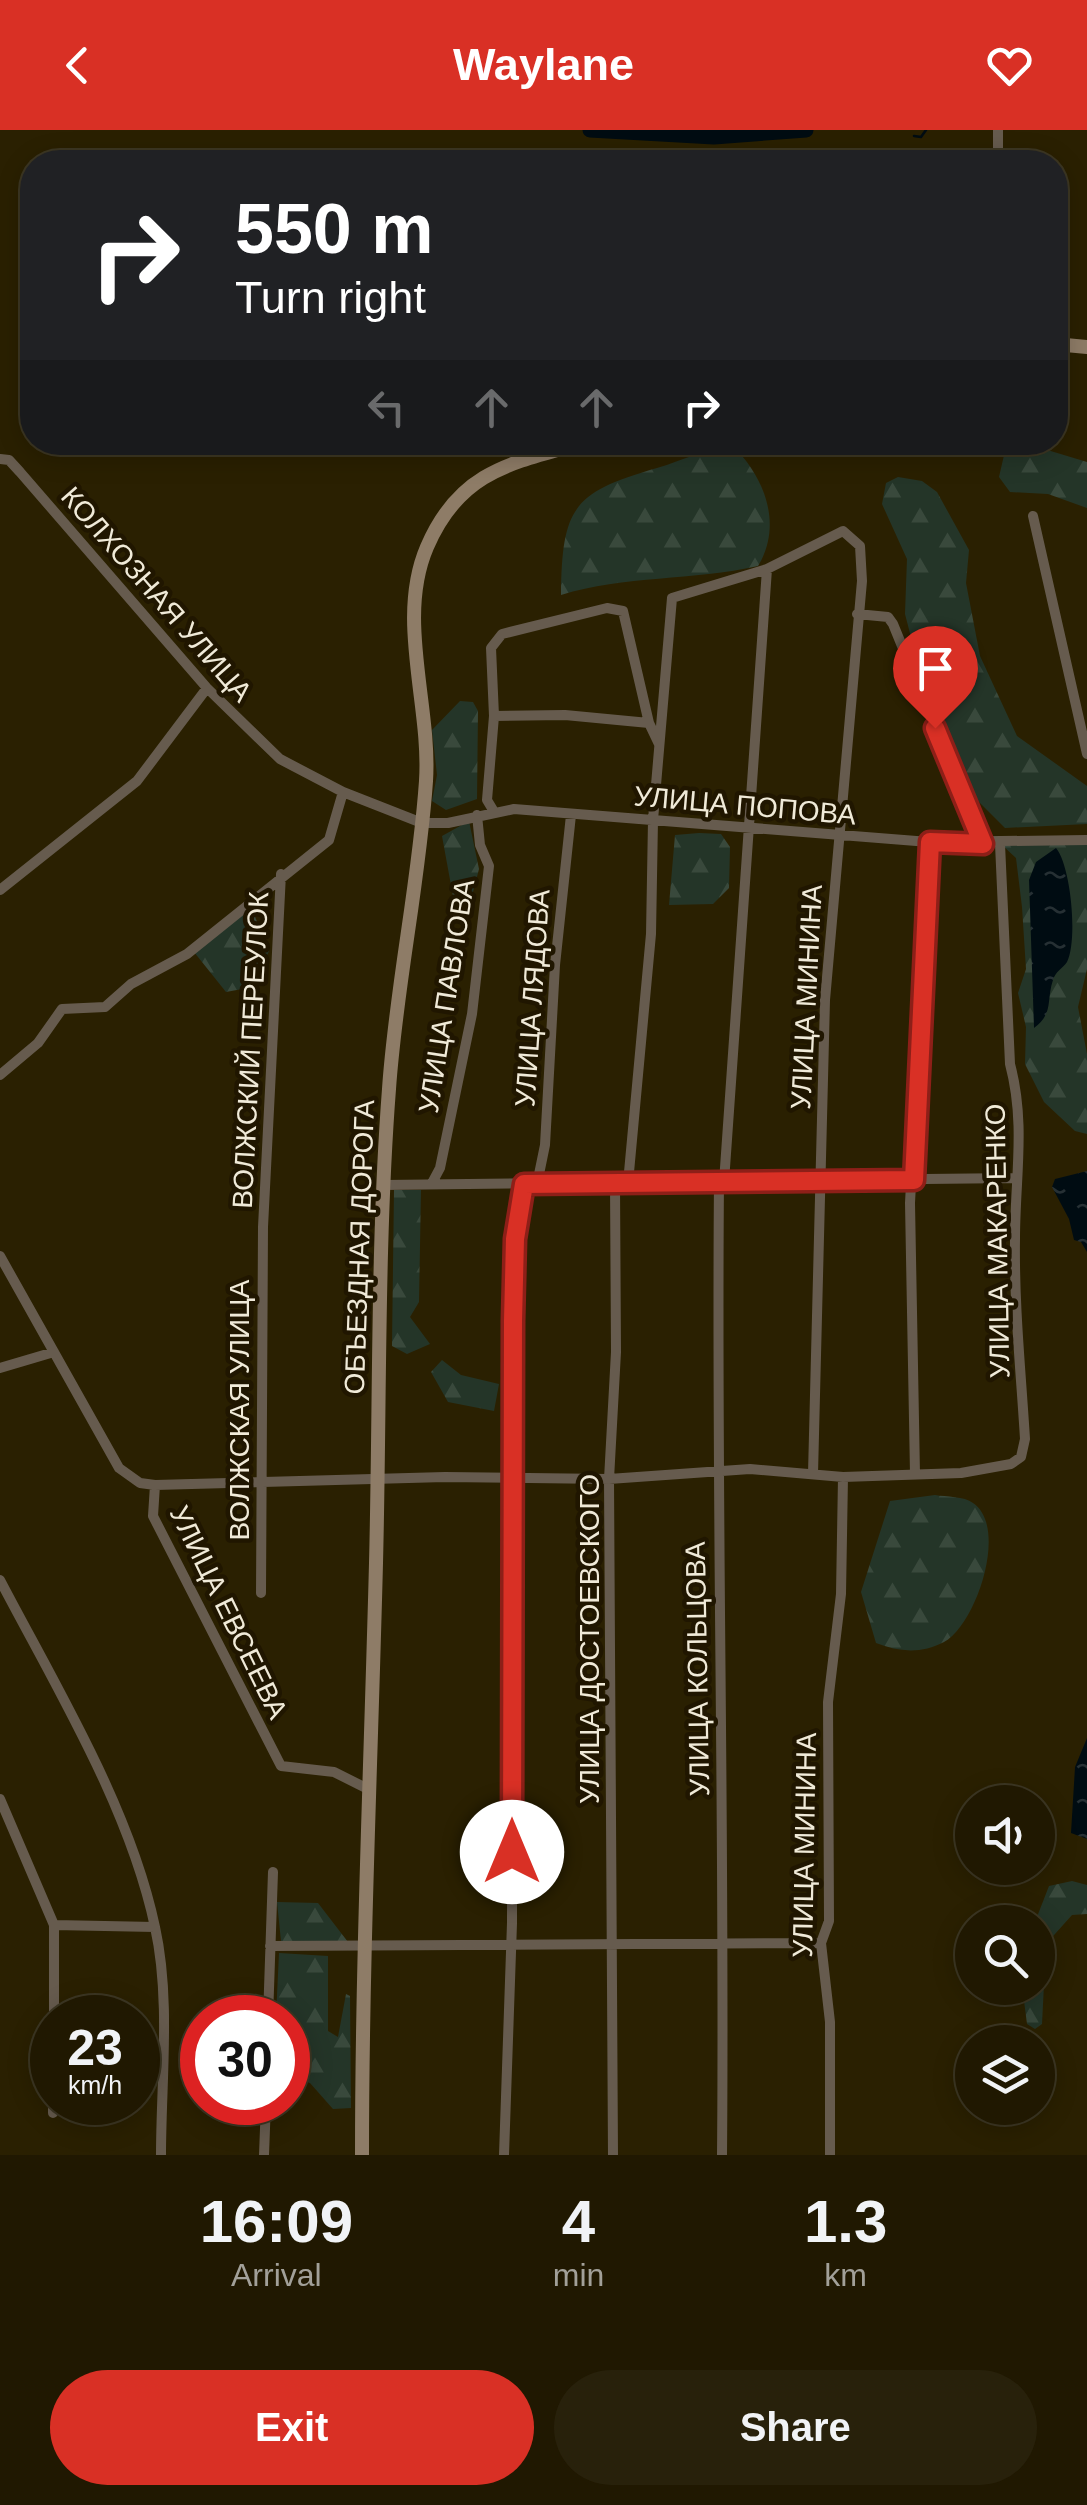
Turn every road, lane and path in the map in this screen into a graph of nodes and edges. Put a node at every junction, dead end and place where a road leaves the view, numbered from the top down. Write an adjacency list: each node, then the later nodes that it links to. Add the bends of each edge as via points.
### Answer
1 (546, 455): 16 (main road, ОБЪЕЗДНАЯ ДОРОГА, via 482,476 450,505 428,546 414,595 427,740)
2 (0, 459): 6 (street, КОЛХОЗНАЯ УЛИЦА, via 9,460 44,497)
3 (1033, 516): 10 (street)
4 (767, 569): 5 (street, УЛИЦА МИНИНА, via 844,531 860,546); 9 (street, via 672,598); 17 (street, УЛИЦА КОЛЬЦОВА)
5 (858, 614): 18 (street, УЛИЦА МИНИНА); 21 (street, via 892,624)
6 (207, 688): 11 (street, КОЛХОЗНАЯ УЛИЦА, via 280,759); 24 (street, via 137,781)
7 (494, 716): 8 (street); 8 (street, via 491,648 502,634 607,608 623,611); 12 (street, via 488,792)
8 (649, 722): 9 (street)
9 (659, 744): 15 (street)
10 (1087, 754)
11 (344, 792): 16 (street, КОЛХОЗНАЯ УЛИЦА); 23 (street, via 329,840)
12 (493, 810): 13 (street, УЛИЦА ПОПОВА); 14 (street, УЛИЦА ПОПОВА)
13 (571, 815): 15 (street, УЛИЦА ПОПОВА); 33 (street, УЛИЦА ЛЯДОВА)
14 (478, 816): 16 (street, УЛИЦА ПОПОВА); 30 (street, УЛИЦА ПАВЛОВА, via 489,866 472,1014)
15 (653, 820): 17 (street, УЛИЦА ПОПОВА); 31 (street, via 652,934)
16 (422, 823): 35 (main road, ОБЪЕЗДНАЯ ДОРОГА, via 398,992)
17 (747, 828): 18 (street, УЛИЦА ПОПОВА); 28 (street, УЛИЦА КОЛЬЦОВА)
18 (838, 835): 20 (street, УЛИЦА ПОПОВА); 29 (street, УЛИЦА МИНИНА)
19 (1087, 840): 22 (street, УЛИЦА ПОПОВА)
20 (930, 842): 21 (street, УЛИЦА ПОПОВА); 27 (street)
21 (983, 844): 22 (street, УЛИЦА ПОПОВА)
22 (1000, 844): 26 (street, УЛИЦА МАКАРЕНКО, via 1010,1064 1020,1098)
23 (281, 874): 25 (street, via 187,954 131,984 105,1007 62,1009 38,1043); 36 (street, ВОЛЖСКИЙ ПЕРЕУЛОК)
24 (0, 890)
25 (0, 1074)
26 (1017, 1178): 27 (street); 42 (street, УЛИЦА МАКАРЕНКО, via 1021,1457 990,1469)
27 (914, 1180): 29 (street); 42 (street)
28 (721, 1182): 29 (street); 31 (street); 40 (street, УЛИЦА КОЛЬЦОВА)
29 (819, 1182): 41 (street, УЛИЦА МИНИНА)
30 (432, 1183): 32 (street); 35 (street)
31 (628, 1183): 34 (street)
32 (524, 1184): 33 (street); 44 (street, via 515,1239)
33 (537, 1184): 34 (street)
34 (614, 1184): 45 (street, УЛИЦА ДОСТОЕВСКОГО)
35 (383, 1185): 46 (main road, ОБЪЕЗДНАЯ ДОРОГА)
36 (263, 1228): 48 (street, ВОЛЖСКАЯ УЛИЦА)
37 (0, 1256): 38 (street, УЛИЦА ЕВСЕЕВА)
38 (54, 1352): 39 (street); 47 (street, УЛИЦА ЕВСЕЕВА, via 119,1468)
39 (0, 1368)
40 (716, 1472): 41 (street); 45 (street); 57 (street, УЛИЦА КОЛЬЦОВА)
41 (813, 1474): 43 (street)
42 (914, 1474): 43 (street)
43 (843, 1476): 56 (street, УЛИЦА МИНИНА, via 828,1702 829,1921)
44 (511, 1478): 45 (street); 46 (street); 59 (street)
45 (609, 1479): 60 (street, УЛИЦА ДОСТОЕВСКОГО)
46 (378, 1480): 48 (street); 51 (main road, ОБЪЕЗДНАЯ ДОРОГА)
47 (155, 1485): 48 (street); 51 (street, УЛИЦА ЕВСЕЕВА, via 153,1516 281,1766 334,1772)
48 (260, 1486): 50 (street, ВОЛЖСКАЯ УЛИЦА)
49 (0, 1580): 55 (street, via 109,1797)
50 (260, 1593)
51 (370, 1790): 61 (main road, ОБЪЕЗДНАЯ ДОРОГА)
52 (0, 1799): 54 (street)
53 (273, 1872): 58 (street)
54 (54, 1925): 55 (street); 62 (street)
55 (155, 1927): 65 (street)
56 (821, 1943): 57 (street); 71 (street, УЛИЦА МИНИНА, via 830,2022)
57 (724, 1944): 60 (street); 70 (street, УЛИЦА КОЛЬЦОВА)
58 (270, 1946): 61 (street); 63 (street)
59 (510, 1946): 60 (street); 61 (street); 68 (street)
60 (612, 1946): 69 (street, УЛИЦА ДОСТОЕВСКОГО)
61 (366, 1948): 67 (main road, ОБЪЕЗДНАЯ ДОРОГА)
62 (54, 1995)
63 (269, 1995)
64 (265, 2125): 66 (street)
65 (161, 2155)
66 (264, 2155)
67 (362, 2155)
68 (504, 2155)
69 (613, 2155)
70 (722, 2155)
71 (830, 2155)

